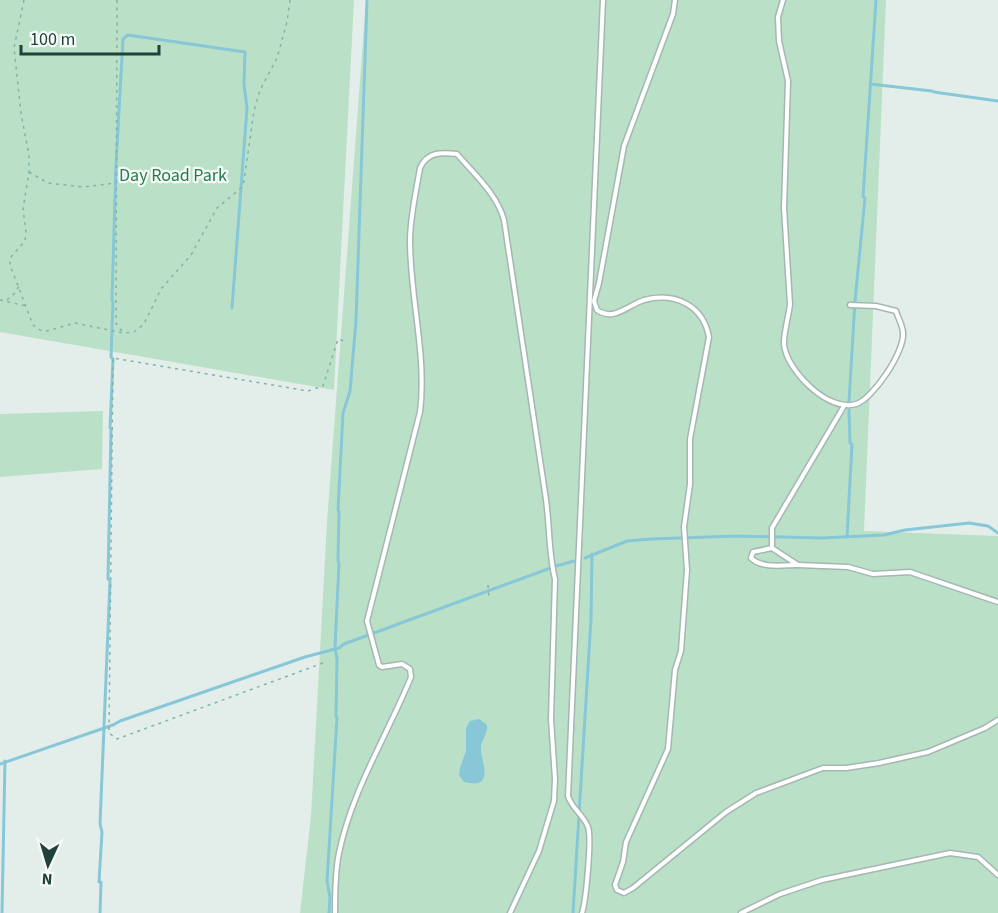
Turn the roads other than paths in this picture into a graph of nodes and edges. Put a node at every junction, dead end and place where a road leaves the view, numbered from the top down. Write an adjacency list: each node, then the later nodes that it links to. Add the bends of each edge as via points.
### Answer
1 (603, 0): 13 (lane, via 568,796 589,830)
2 (675, 0): 9 (lane, via 624,146 594,301 603,314 618,314 642,301 671,298 698,312 709,337 690,439 684,530 687,570 668,749 626,842 615,885 620,893 633,888 726,812 756,794 823,768 879,763 928,752)
3 (783, 0): 5 (lane, via 778,17 788,81 784,208 790,304 784,343 789,363 807,384)
4 (850, 305): 5 (lane, via 896,311 904,334 896,360 881,381 858,404)
5 (844, 406): 6 (lane, via 775,519)
6 (772, 546): 7 (lane); 7 (lane, via 753,552 750,558 773,565)
7 (798, 564): 8 (lane, via 848,567 873,574 910,572)
8 (998, 602)
9 (998, 720)
10 (998, 874): 14 (lane, via 978,857 950,853 822,880)
11 (335, 913): 12 (lane, via 339,854 351,810 411,677 410,669 402,664 382,668 379,665 367,621 420,412 422,368 410,239 420,168 423,160 438,153 457,154 501,209 550,525 554,801 539,851)
12 (510, 913)
13 (582, 913)
14 (741, 913)

